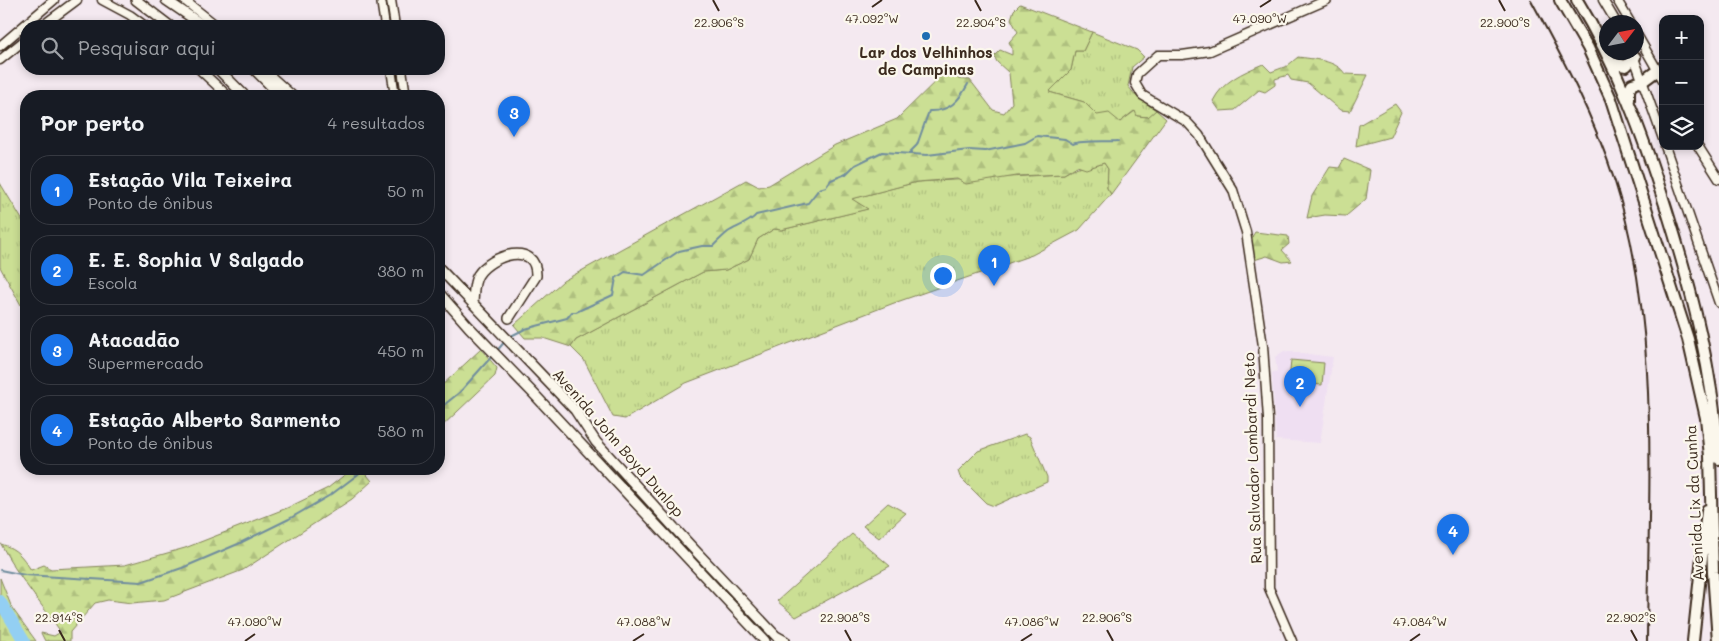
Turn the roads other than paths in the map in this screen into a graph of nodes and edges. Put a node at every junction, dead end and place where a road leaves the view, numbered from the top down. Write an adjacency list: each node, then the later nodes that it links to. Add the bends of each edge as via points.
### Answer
1 (54, 0): 16 (main road)
2 (77, 0): 17 (main road)
3 (102, 0): 18 (main road)
4 (136, 0): 19 (main road)
5 (166, 0): 20 (main road)
6 (184, 0): 21 (main road)
7 (381, 0): 22 (main road)
8 (391, 0): 23 (main road)
9 (1327, 0): 60 (main road, Rua Salvador Lombardi Neto, via 1210,51 1158,55 1137,74 1135,83 1159,107 1187,122 1199,135 1233,190 1246,232 1264,346 1268,418 1269,588)
10 (1560, 0): 57 (highway, Avenida Lix da Cunha, via 1588,48 1608,92 1680,312 1706,418)
11 (1577, 0): 31 (highway, Avenida Lix da Cunha)
12 (1603, 0): 14 (main road)
13 (1617, 0): 15 (main road)
14 (1612, 15)
15 (1626, 15)
16 (31, 20)
17 (50, 20)
18 (137, 20)
19 (162, 20)
20 (195, 20)
21 (209, 20)
22 (384, 20)
23 (394, 20)
24 (20, 29): 26 (main road)
25 (20, 44): 28 (main road)
26 (0, 46)
27 (1644, 47): 32 (main road)
28 (0, 60)
29 (1630, 60): 31 (highway, via 1626,66)
30 (1635, 60): 39 (main road)
31 (1611, 63): 46 (highway, Avenida Lix da Cunha)
32 (1658, 70): 39 (highway)
33 (205, 75): 40 (main road)
34 (224, 75): 41 (main road)
35 (260, 75): 42 (main road)
36 (270, 75): 43 (main road)
37 (392, 75): 44 (main road)
38 (403, 75): 45 (main road)
39 (1643, 81): 46 (highway, via 1630,87); 47 (main road)
40 (222, 90)
41 (239, 90)
42 (275, 90)
43 (286, 90)
44 (395, 90)
45 (405, 90)
46 (1628, 100): 56 (highway, Avenida Lix da Cunha, via 1648,150 1692,291 1711,387)
47 (1659, 127)
48 (1666, 150): 54 (main road)
49 (1701, 150): 50 (main road)
50 (1719, 179)
51 (445, 274): 53 (main road, Avenida John Boyd Dunlop)
52 (445, 300): 59 (main road, Avenida John Boyd Dunlop)
53 (473, 302): 55 (main road, via 475,282 481,271 506,256 516,253 527,255 534,261 536,276); 58 (main road, Avenida John Boyd Dunlop, via 575,410 596,442 690,546)
54 (1719, 304)
55 (509, 318)
56 (1719, 459)
57 (1710, 494): 61 (highway); 62 (highway, Avenida Lix da Cunha)
58 (780, 639)
59 (764, 641)
60 (1292, 641)
61 (1692, 641)
62 (1718, 641)

